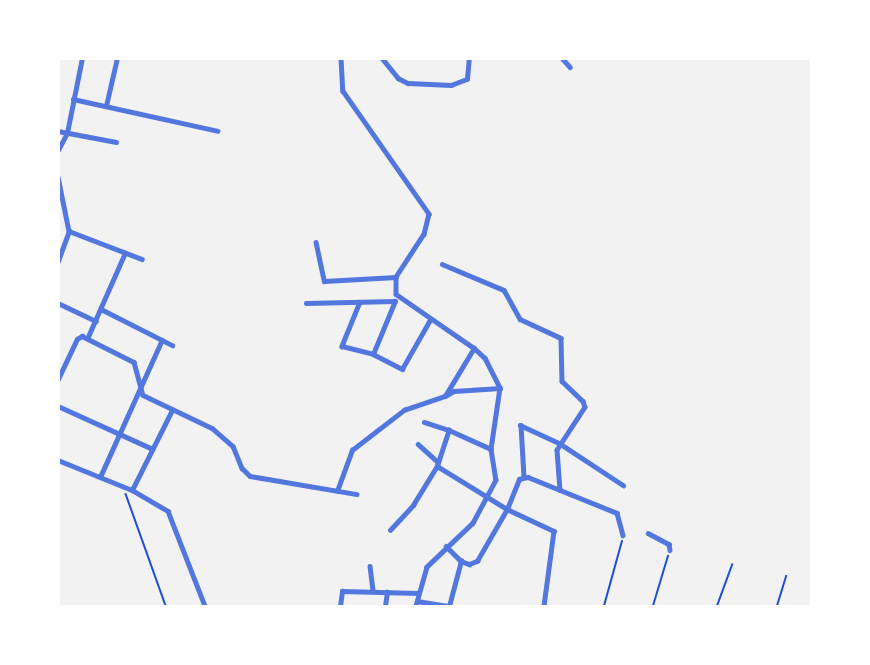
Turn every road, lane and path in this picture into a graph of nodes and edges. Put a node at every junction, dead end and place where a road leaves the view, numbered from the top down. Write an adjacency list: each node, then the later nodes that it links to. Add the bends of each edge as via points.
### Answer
1 (82, 58): 8 (street)
2 (117, 58): 9 (street)
3 (341, 58): 22 (street, via 342,91 429,214 424,234)
4 (382, 58): 5 (street, via 398,78 408,83 451,85 467,79)
5 (470, 58)
6 (562, 58): 7 (street)
7 (570, 67)
8 (73, 99): 9 (street); 12 (street)
9 (106, 106): 11 (street)
10 (58, 131): 12 (street)
11 (218, 131)
12 (67, 133): 13 (street); 14 (street)
13 (116, 142)
14 (58, 150)
15 (58, 177): 16 (street)
16 (69, 231): 18 (street); 20 (street)
17 (316, 242): 22 (street, via 324,282)
18 (124, 253): 19 (street); 27 (street)
19 (142, 259)
20 (58, 261)
21 (441, 264): 44 (street, via 504,290 520,319 561,338 562,381 583,400 585,407)
22 (396, 277): 23 (street)
23 (398, 300): 24 (street); 28 (street); 34 (street)
24 (360, 302): 26 (street); 34 (street, via 342,346)
25 (58, 303): 29 (street)
26 (306, 303)
27 (101, 309): 29 (street); 31 (street)
28 (430, 320): 33 (street); 34 (street, via 402,369)
29 (96, 321): 30 (street)
30 (87, 339): 35 (street, via 79,336); 36 (street, via 134,362)
31 (162, 340): 32 (street); 36 (street)
32 (172, 345)
33 (474, 348): 37 (street, via 485,358); 38 (street)
34 (373, 354)
35 (58, 379)
36 (139, 387): 40 (street, via 143,395); 43 (street)
37 (500, 388): 38 (street, via 454,391); 47 (street)
38 (445, 396): 56 (street, via 404,410 352,450)
39 (58, 406): 43 (street)
40 (172, 410): 46 (street); 56 (street, via 213,428 233,446 242,468 250,476)
41 (424, 422): 42 (street)
42 (449, 430): 47 (street); 49 (street)
43 (119, 434): 46 (street); 50 (street)
44 (559, 443): 51 (street, via 520,425); 52 (street); 55 (street)
45 (417, 444): 49 (street)
46 (153, 449): 54 (street)
47 (491, 449): 58 (street, via 496,480)
48 (58, 460): 50 (street)
49 (437, 464): 58 (street); 60 (street, via 413,505)
50 (100, 477): 53 (street)
51 (524, 477): 55 (street); 59 (street, via 519,479)
52 (623, 485)
53 (123, 487): 54 (street); 73 (path)
54 (132, 490): 74 (street, via 168,511)
55 (560, 490): 62 (street, via 617,513)
56 (337, 491): 57 (street)
57 (356, 494)
58 (486, 497): 59 (street); 63 (street, via 473,524)
59 (507, 509): 65 (street, via 477,561); 78 (street, via 555,532)
60 (390, 530)
61 (648, 533): 64 (street, via 669,544)
62 (623, 535): 79 (path)
63 (446, 546): 65 (street); 71 (street, via 427,567)
64 (670, 550): 80 (path)
65 (461, 561): 77 (street)
66 (732, 565): 81 (path)
67 (370, 566): 69 (street)
68 (786, 576): 82 (path)
69 (373, 591): 70 (street); 75 (street, via 342,591)
70 (387, 592): 71 (street); 76 (street)
71 (418, 593): 72 (street)
72 (417, 604): 77 (street)
73 (166, 606)
74 (205, 606)
75 (340, 606)
76 (385, 606)
77 (448, 606)
78 (544, 606)
79 (604, 606)
80 (653, 606)
81 (717, 606)
82 (777, 606)

